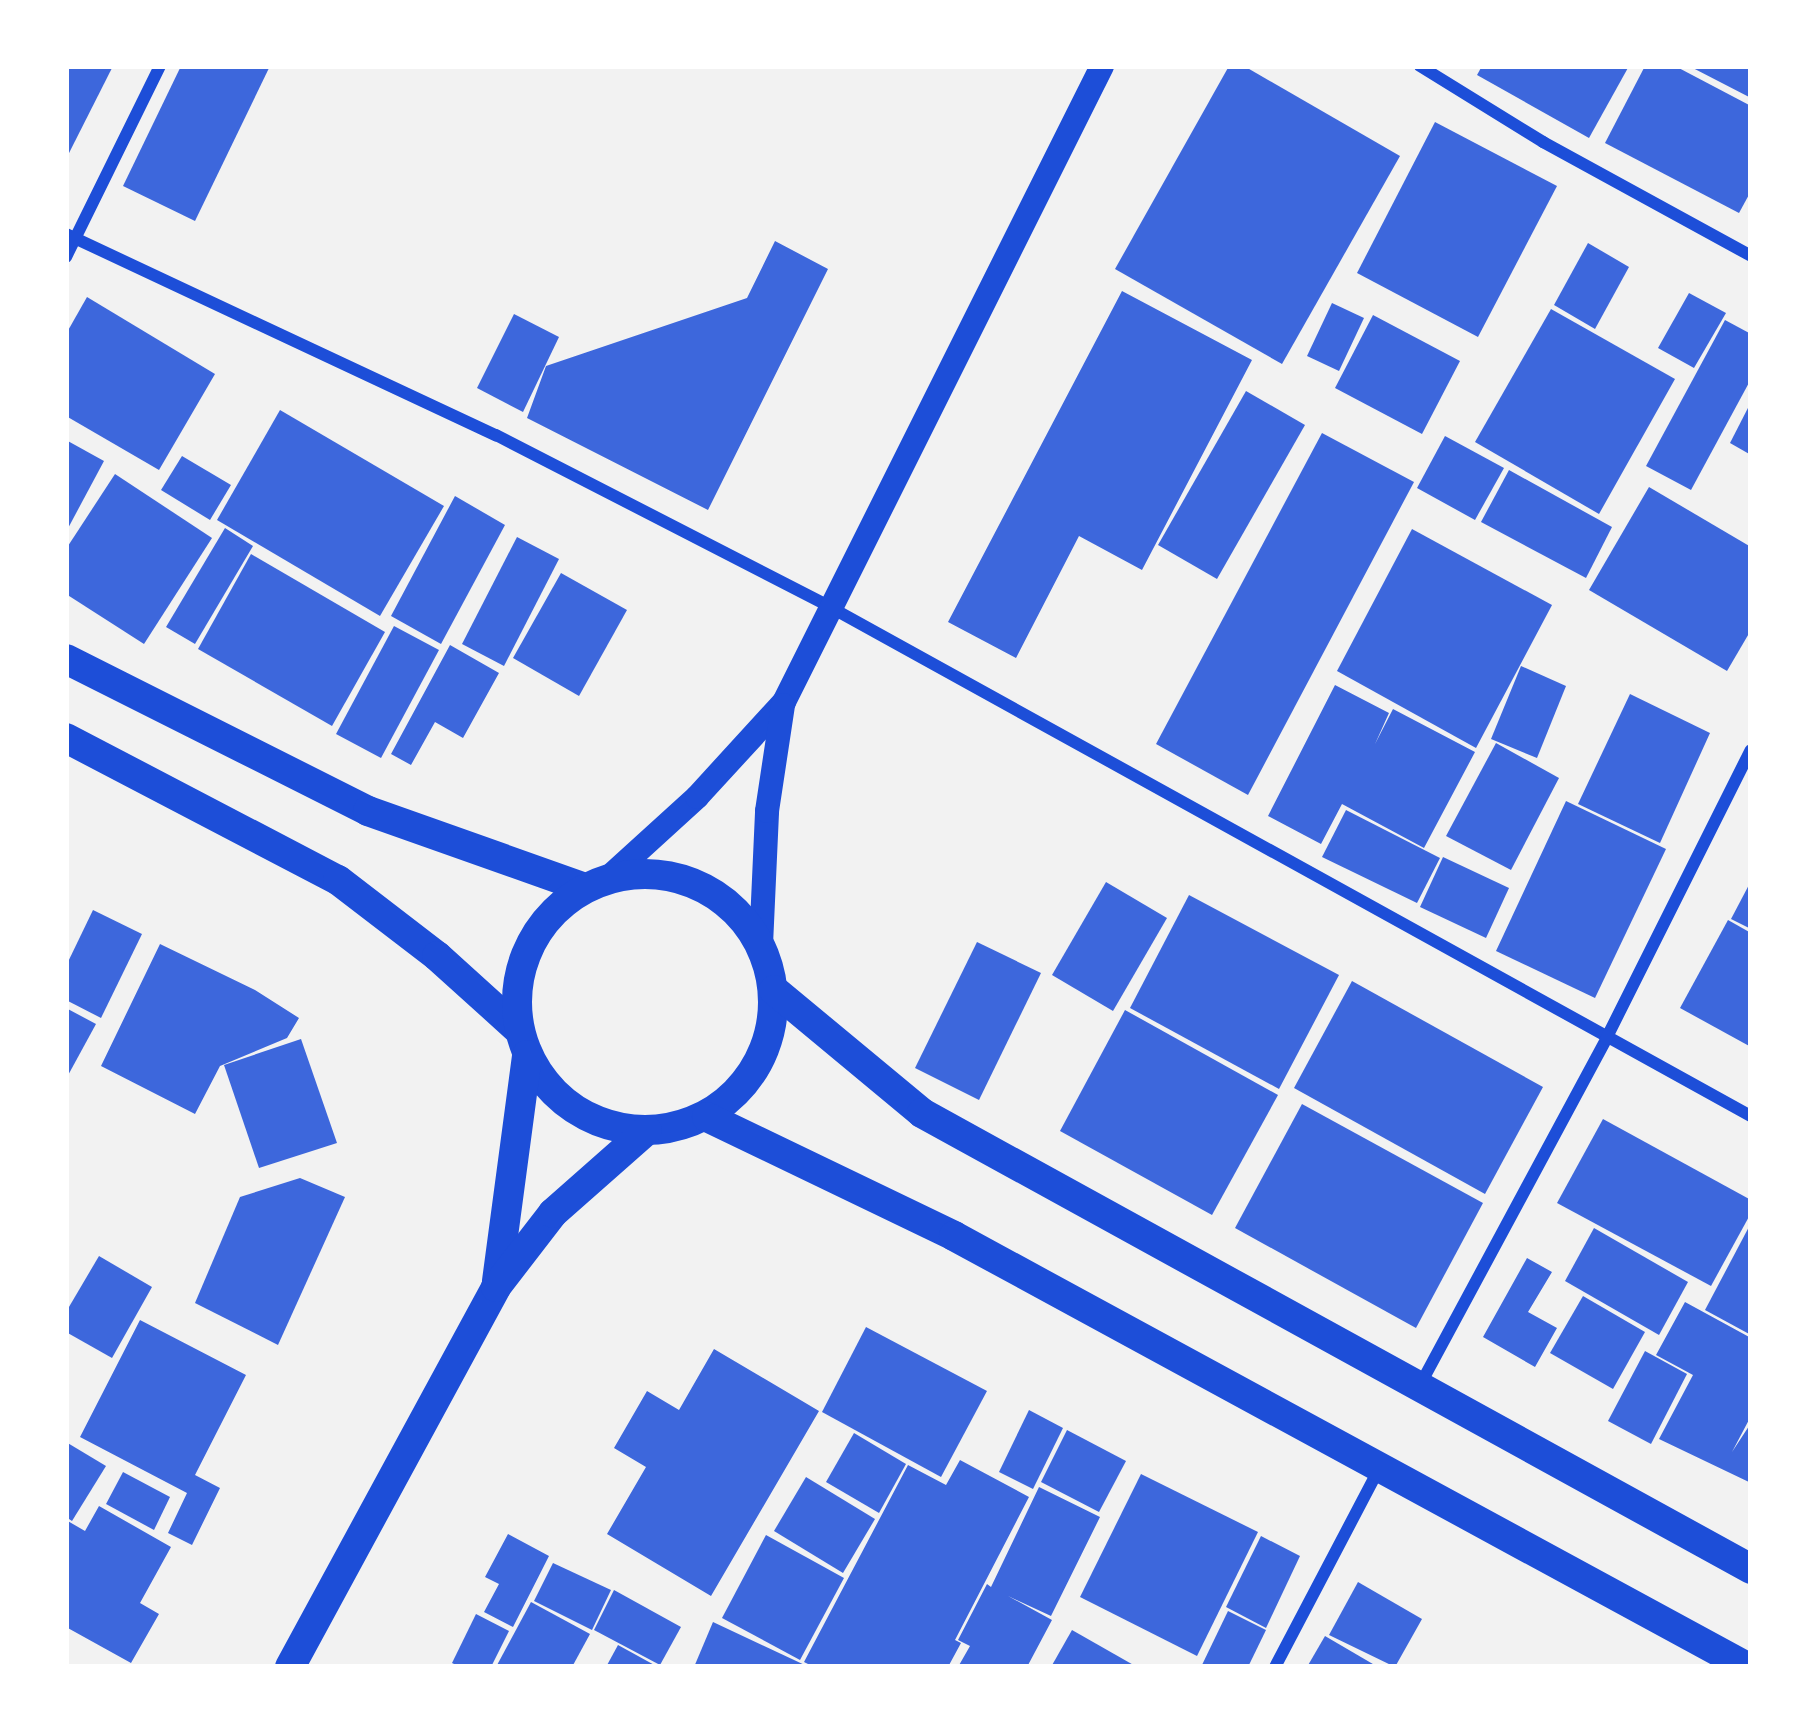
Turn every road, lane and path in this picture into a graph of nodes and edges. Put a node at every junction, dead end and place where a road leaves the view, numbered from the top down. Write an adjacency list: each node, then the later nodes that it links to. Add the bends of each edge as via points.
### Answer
1 (160, 66): 4 (street)
2 (1102, 66): 7 (main road)
3 (1420, 66): 6 (street)
4 (70, 236): 5 (street); 7 (street, via 496,435)
5 (66, 256)
6 (1751, 256)
7 (830, 607): 9 (main road); 15 (street)
8 (66, 659): 12 (main road, via 368,811)
9 (784, 703): 12 (main road, via 697,797); 13 (main road, via 767,811)
10 (66, 738): 16 (main road, via 338,880 437,956)
11 (1751, 750): 15 (street)
12 (596, 883): 13 (main road, via 652,872 696,883 734,908); 16 (main road, via 551,913 527,947 517,987)
13 (761, 945): 14 (main road)
14 (774, 990): 18 (main road, via 770,1040 746,1085); 21 (main road, via 922,1112)
15 (1606, 1039): 17 (street); 21 (street)
16 (523, 1042): 19 (main road, via 551,1090 584,1116); 20 (main road)
17 (1751, 1116)
18 (707, 1117): 19 (main road); 22 (main road, via 954,1236)
19 (647, 1130): 20 (main road, via 554,1213)
20 (496, 1287): 24 (main road)
21 (1419, 1387): 23 (main road)
22 (1378, 1469): 25 (street); 26 (main road)
23 (1751, 1569)
24 (290, 1667)
25 (1275, 1667)
26 (1747, 1667)

